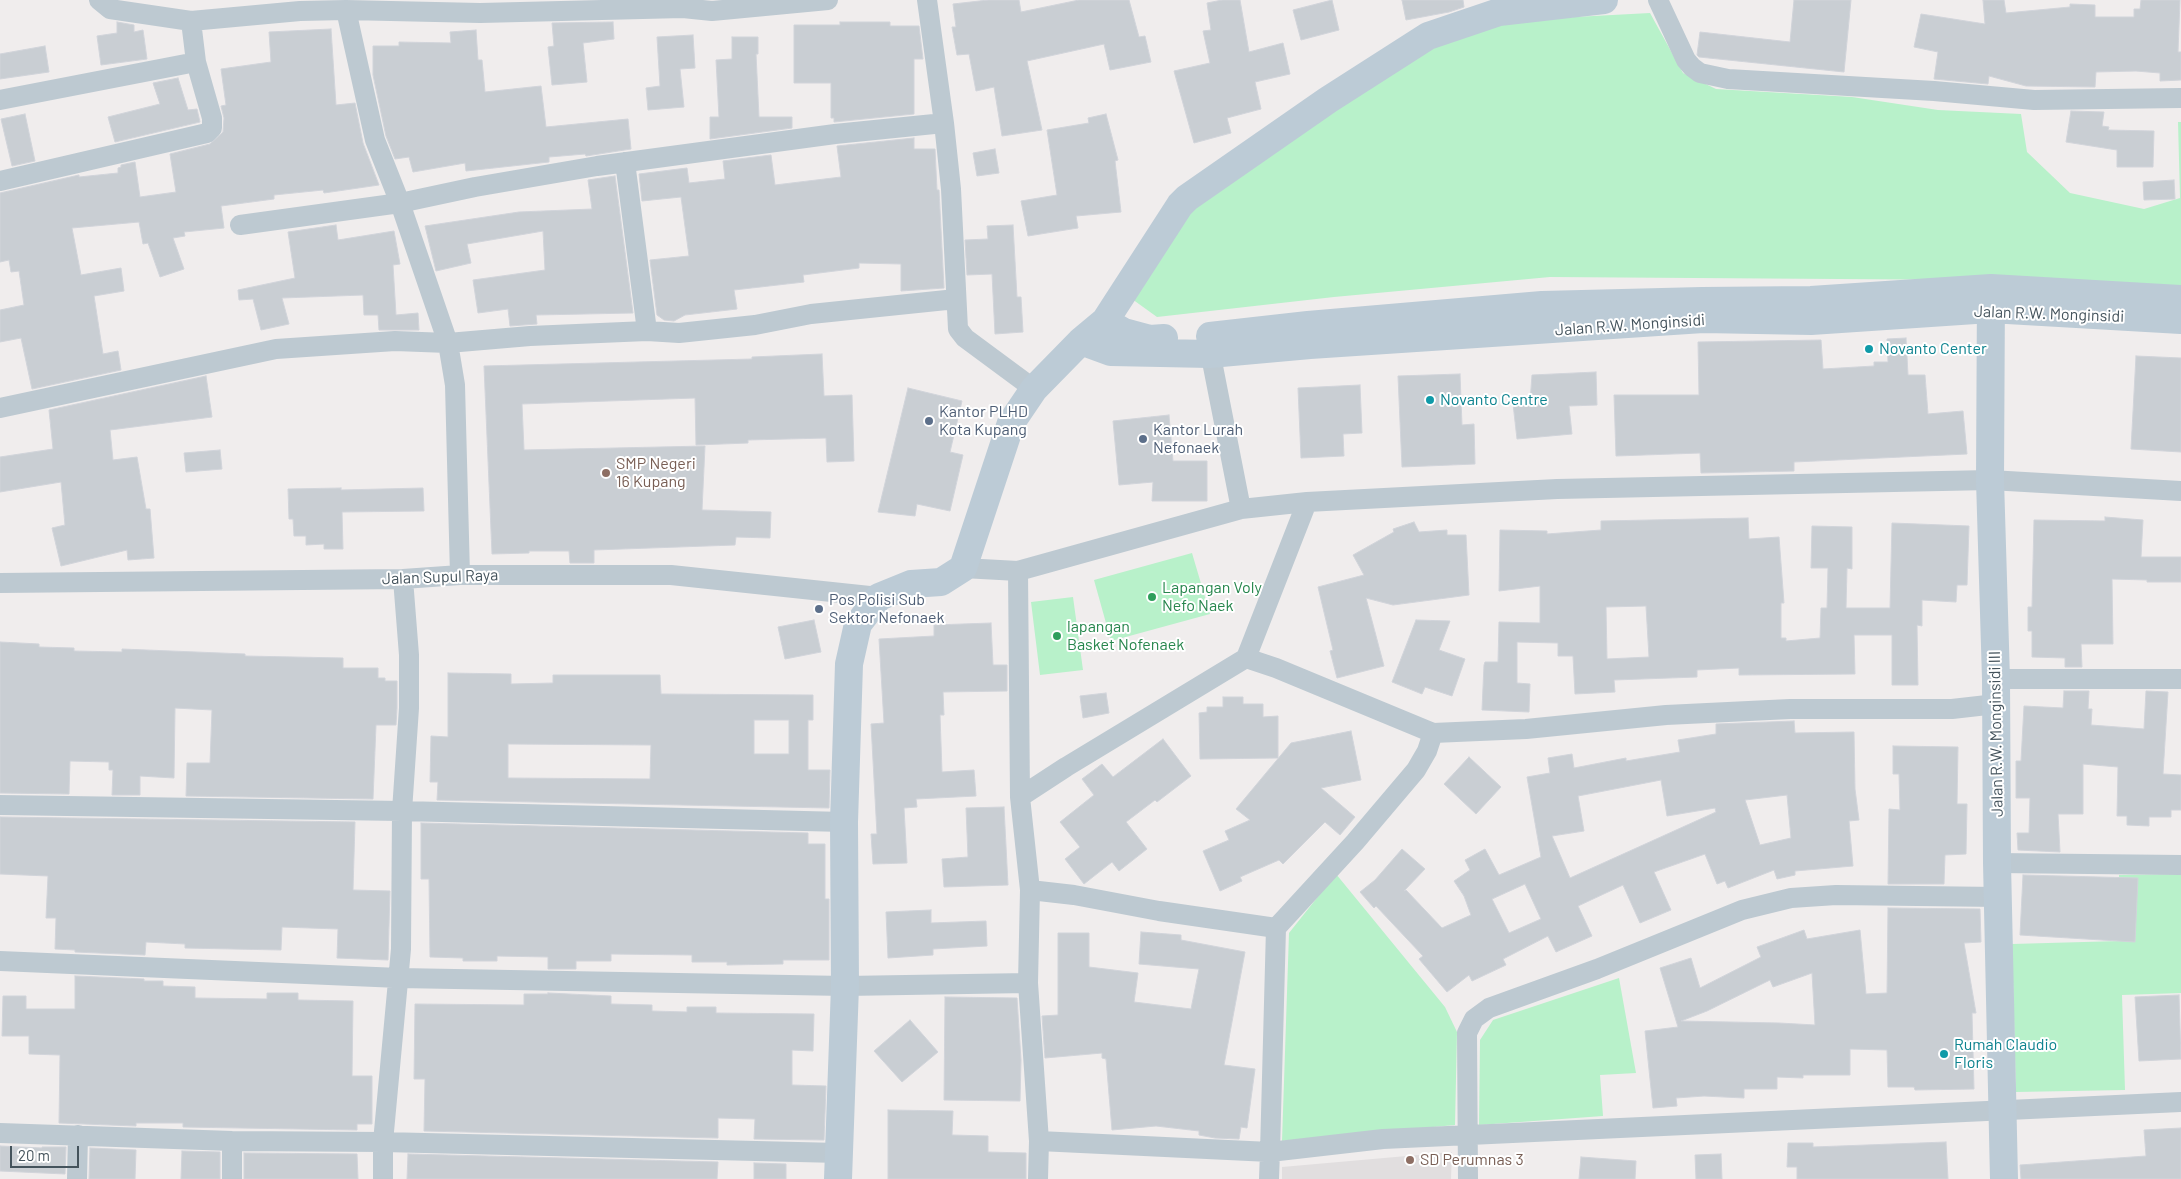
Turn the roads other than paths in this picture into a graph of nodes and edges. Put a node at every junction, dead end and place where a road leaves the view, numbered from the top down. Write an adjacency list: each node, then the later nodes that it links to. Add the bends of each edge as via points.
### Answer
1 (99, 0): 9 (street, via 110,9)
2 (828, 0): 7 (street, via 712,11)
3 (927, 0): 13 (street)
4 (1604, 0): 22 (street, via 1499,12 1428,36 1409,46 1187,198)
5 (1658, 0): 11 (street, via 1692,67 1700,73 1728,79 2034,100)
6 (299, 5): 8 (street); 9 (street)
7 (598, 5): 8 (street, via 480,13)
8 (346, 10): 16 (street, via 375,140)
9 (191, 20): 10 (street)
10 (196, 62): 12 (street); 15 (street, via 212,118 212,128 207,133)
11 (2181, 98)
12 (0, 100)
13 (944, 123): 14 (street); 20 (street)
14 (625, 162): 16 (street); 23 (street)
15 (0, 181)
16 (400, 203): 17 (street); 25 (street)
17 (240, 225)
18 (1991, 299): 19 (street, Jalan R.W. Monginsidi); 21 (street, Jalan R.W. Monginsidi); 26 (street, Jalan R.W. Monginsidi, via 1811,300 1702,310 1542,305 1308,325); 29 (street, Jalan R.W. Monginsidi III)
19 (2181, 299)
20 (956, 300): 23 (street, via 811,314 717,330); 27 (street, via 958,329 965,338)
21 (2181, 320)
22 (1105, 321): 24 (street); 26 (street, Jalan R.W. Monginsidi, via 1124,332 1150,339)
23 (647, 331): 25 (street)
24 (1081, 340): 26 (street, Jalan R.W. Monginsidi, via 1111,352); 27 (street)
25 (448, 343): 28 (street, via 394,341 276,349); 35 (street, via 455,385)
26 (1208, 345): 32 (street)
27 (1034, 389): 33 (street, via 1011,423)
28 (0, 408)
29 (1990, 480): 30 (street); 31 (street, via 1557,489); 41 (street, Jalan R.W. Monginsidi III)
30 (2181, 491)
31 (1307, 502): 32 (street); 39 (street)
32 (1241, 509): 34 (street)
33 (963, 568): 34 (street); 38 (street, via 941,582 911,584)
34 (1018, 571): 43 (street)
35 (460, 575): 36 (street, Jalan Supul Raya); 38 (street, Jalan Supul Raya, via 671,575)
36 (403, 579): 37 (street, Jalan Supul Raya); 45 (street, via 409,700)
37 (0, 583)
38 (879, 597): 46 (street, via 858,624 849,664)
39 (1246, 658): 42 (street); 43 (street)
40 (2181, 679): 41 (street)
41 (1996, 691): 42 (street, via 1952,709 1790,709); 47 (street, Jalan R.W. Monginsidi III)
42 (1433, 733): 51 (street, via 1416,770)
43 (1020, 797): 49 (street)
44 (0, 805): 45 (street)
45 (402, 811): 46 (street); 53 (street)
46 (844, 822): 55 (street)
47 (1997, 863): 48 (street); 50 (street, Jalan R.W. Monginsidi III)
48 (2181, 865)
49 (1030, 890): 51 (street); 54 (street)
50 (1999, 897): 57 (street, Jalan R.W. Monginsidi III); 60 (street, via 1836,895 1790,898 1742,910 1598,969 1489,1008 1474,1020 1467,1033)
51 (1276, 928): 64 (street)
52 (0, 961): 53 (street)
53 (399, 978): 55 (street); 63 (street)
54 (1028, 983): 55 (street); 62 (street)
55 (845, 986): 65 (street)
56 (2181, 1102): 57 (street)
57 (2003, 1111): 60 (street); 72 (street, Jalan R.W. Monginsidi III)
58 (0, 1134): 59 (street)
59 (78, 1135): 61 (street); 66 (street)
60 (1469, 1135): 64 (street, via 1383,1139); 71 (street)
61 (232, 1141): 63 (street); 67 (street)
62 (1039, 1141): 64 (street); 69 (street)
63 (383, 1142): 65 (street); 68 (street)
64 (1270, 1152): 70 (street)
65 (839, 1166)
66 (77, 1179)
67 (232, 1179)
68 (383, 1179)
69 (1038, 1179)
70 (1269, 1179)
71 (1468, 1179)
72 (2004, 1179)

